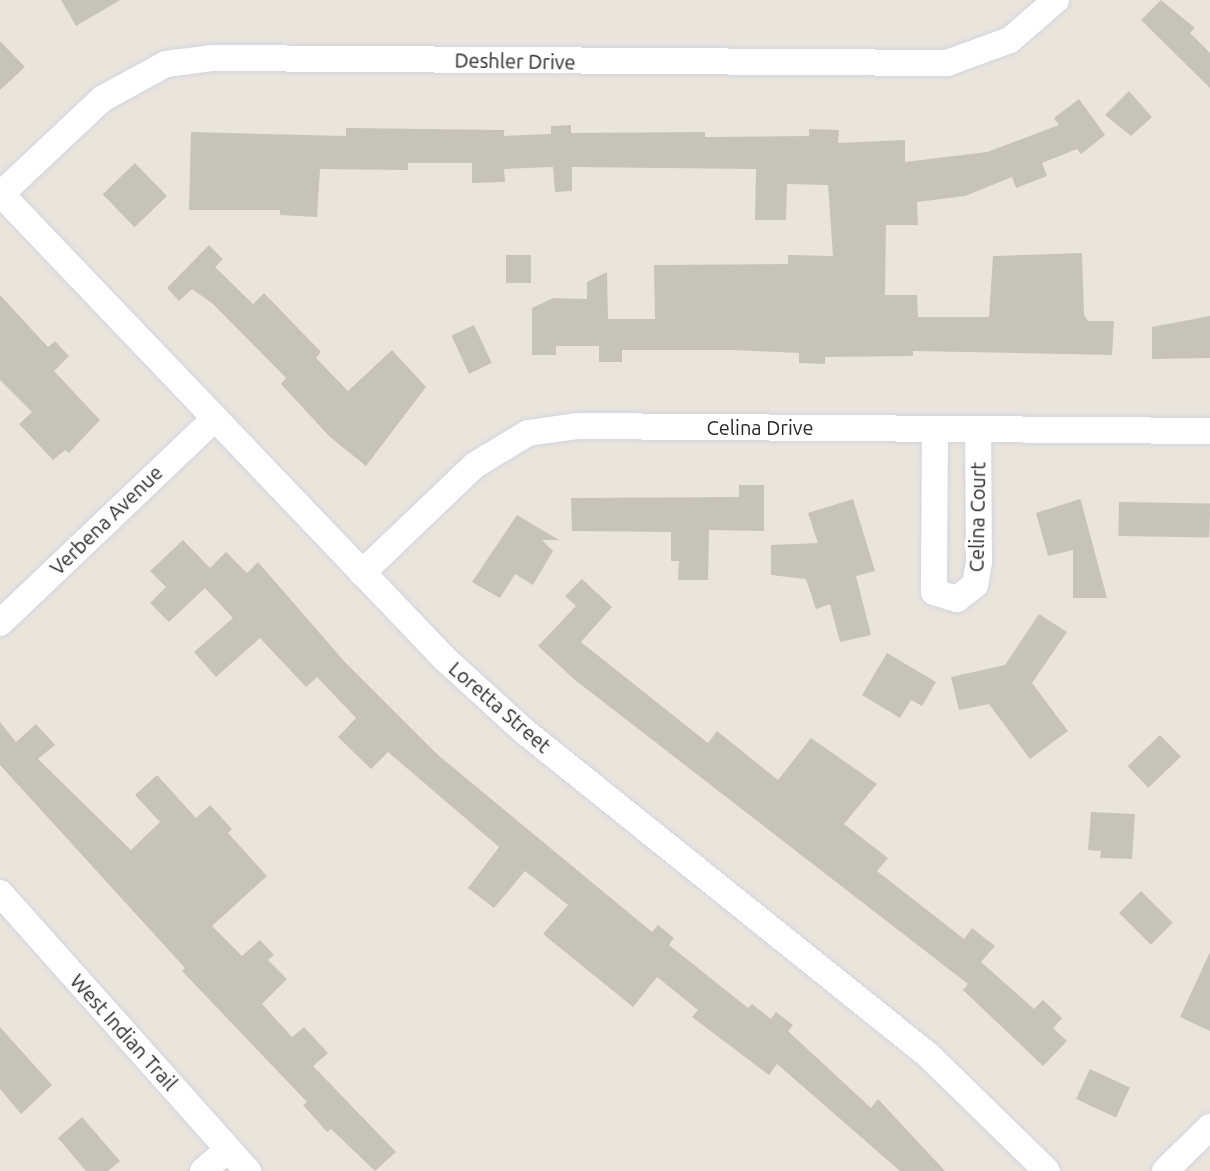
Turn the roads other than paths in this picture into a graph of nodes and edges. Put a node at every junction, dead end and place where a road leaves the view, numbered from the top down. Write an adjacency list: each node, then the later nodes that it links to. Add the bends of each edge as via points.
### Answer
1 (1056, 0): 2 (street, Deshler Drive, via 1010,40 947,63 212,58 166,64 102,99)
2 (1, 194): 3 (street, Loretta Street)
3 (214, 419): 7 (street, Loretta Street); 8 (street, Verbena Avenue)
4 (935, 429): 5 (street, Celina Drive); 5 (street, Celina Court, via 934,592 957,599 975,585 979,562); 7 (street, Celina Drive, via 577,426 528,433 475,465)
5 (978, 429): 6 (street, Celina Drive)
6 (1210, 431)
7 (362, 573): 14 (street, Loretta Street, via 524,731 852,990 928,1055)
8 (0, 623)
9 (0, 893): 11 (street, West Indian Trail)
10 (1210, 1127): 15 (street)
11 (228, 1149): 12 (street); 13 (street, West Indian Trail)
12 (203, 1171)
13 (248, 1171)
14 (1047, 1171)
15 (1165, 1171)

